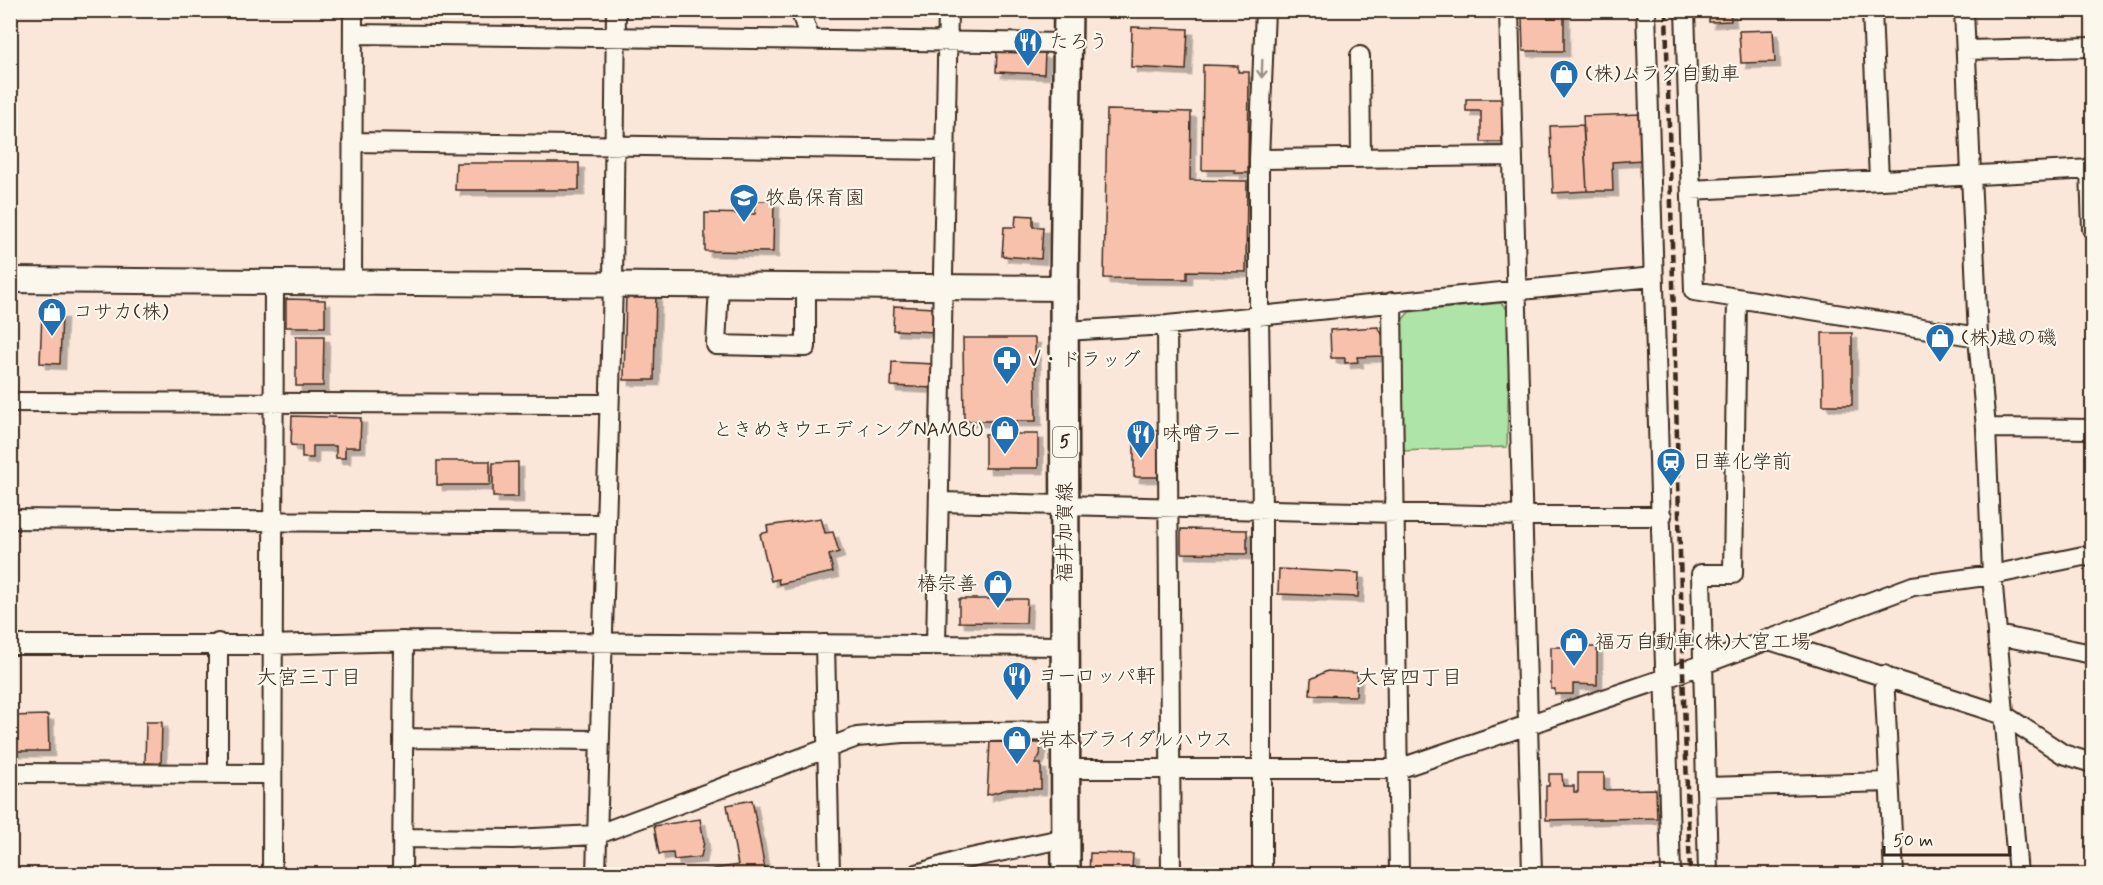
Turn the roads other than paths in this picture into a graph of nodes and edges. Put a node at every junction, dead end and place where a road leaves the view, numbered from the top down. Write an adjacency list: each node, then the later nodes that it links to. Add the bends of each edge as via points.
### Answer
1 (353, 10): 12 (street)
2 (616, 10): 13 (street)
3 (800, 10): 14 (street)
4 (948, 10): 15 (street)
5 (1068, 10): 16 (main road, 福井加賀線 / 5)
6 (1265, 10): 25 (street, one-way to 25)
7 (1509, 10): 23 (street)
8 (1646, 10): 31 (street)
9 (1685, 10): 29 (street)
10 (1872, 10): 28 (street)
11 (1964, 10): 18 (street)
12 (352, 34): 13 (street); 20 (street)
13 (615, 36): 14 (street); 21 (street)
14 (810, 39): 15 (street)
15 (947, 40): 16 (street); 22 (street)
16 (1067, 42): 39 (main road, 福井加賀線 / 5)
17 (2092, 47): 18 (street)
18 (1966, 50): 27 (street)
19 (1360, 56): 24 (street)
20 (352, 142): 21 (street); 34 (street)
21 (614, 145): 22 (street); 35 (street)
22 (945, 150): 38 (street)
23 (1513, 156): 24 (street); 40 (street)
24 (1361, 158): 25 (street)
25 (1259, 159): 43 (street)
26 (2091, 169): 27 (street); 30 (street)
27 (1971, 176): 28 (street); 46 (street)
28 (1879, 180): 29 (street)
29 (1690, 190): 41 (street, via 1694,291)
30 (2092, 229)
31 (1653, 277): 40 (street); 58 (street)
32 (10, 280): 33 (street)
33 (274, 282): 34 (street); 48 (street)
34 (352, 282): 35 (street)
35 (613, 284): 36 (street); 49 (street)
36 (719, 285): 37 (street); 37 (street, via 716,345 806,347)
37 (806, 285): 38 (street)
38 (943, 286): 39 (street); 52 (street)
39 (1064, 288): 45 (main road, 福井加賀線 / 5)
40 (1518, 290): 42 (street); 57 (street)
41 (1737, 298): 46 (street); 75 (street, via 1733,574 1701,574)
42 (1392, 302): 43 (street); 56 (street)
43 (1259, 315): 44 (street); 55 (street)
44 (1167, 325): 45 (street); 54 (street)
45 (1065, 331): 53 (main road, 福井加賀線 / 5)
46 (1978, 337): 50 (street)
47 (10, 402): 48 (street)
48 (274, 402): 49 (street); 60 (street)
49 (609, 404): 61 (street)
50 (1986, 428): 51 (street); 63 (street)
51 (2092, 429)
52 (939, 502): 53 (street); 72 (street)
53 (1065, 505): 54 (street); 73 (main road, 福井加賀線 / 5)
54 (1170, 508): 55 (street); 87 (street)
55 (1262, 510): 56 (street); 88 (street)
56 (1394, 513): 57 (street); 85 (street)
57 (1522, 516): 58 (street); 79 (street)
58 (1662, 516): 77 (street)
59 (10, 519): 60 (street)
60 (273, 520): 61 (street); 71 (street)
61 (605, 524): 67 (street)
62 (2092, 557): 63 (street)
63 (1992, 575): 64 (street); 65 (street, via 1913,586)
64 (1997, 635): 74 (street); 78 (street)
65 (1766, 639): 75 (street); 76 (street)
66 (404, 641): 67 (street); 71 (street); 81 (street)
67 (601, 642): 69 (street); 82 (street)
68 (218, 643): 70 (street); 71 (street); 90 (street)
69 (825, 644): 72 (street); 83 (street)
70 (10, 645)
71 (271, 645): 91 (street)
72 (936, 645): 73 (street)
73 (1066, 646): 80 (main road, 福井加賀線 / 5)
74 (2092, 654)
75 (1702, 664): 77 (street); 93 (street)
76 (1884, 675): 78 (street); 92 (street)
77 (1666, 678): 79 (street); 107 (street)
78 (2004, 715): 84 (street, via 2063,754); 110 (street)
79 (1528, 724): 85 (street); 106 (street)
80 (1066, 731): 83 (street, via 903,733 857,737); 86 (main road, 福井加賀線 / 5)
81 (403, 738): 82 (street); 95 (street)
82 (598, 740): 94 (street)
83 (828, 748): 94 (street); 100 (street)
84 (2092, 763)
85 (1398, 768): 88 (street); 105 (street)
86 (1066, 769): 87 (street); 96 (main road, 福井加賀線 / 5)
87 (1171, 769): 88 (street); 103 (street)
88 (1262, 769): 104 (street)
89 (10, 773): 90 (street)
90 (218, 774): 91 (street)
91 (272, 774): 97 (street)
92 (1889, 782): 93 (street); 109 (street)
93 (1706, 787): 108 (street)
94 (596, 835): 95 (street); 99 (street)
95 (402, 838): 98 (street)
96 (1066, 838): 101 (street, via 961,860); 102 (main road, 福井加賀線 / 5)
97 (272, 874)
98 (402, 874)
99 (596, 874)
100 (830, 874)
101 (917, 874)
102 (1066, 874)
103 (1171, 874)
104 (1262, 874)
105 (1399, 874)
106 (1532, 874)
107 (1671, 874)
108 (1708, 874)
109 (1894, 874)
110 (2018, 874)

